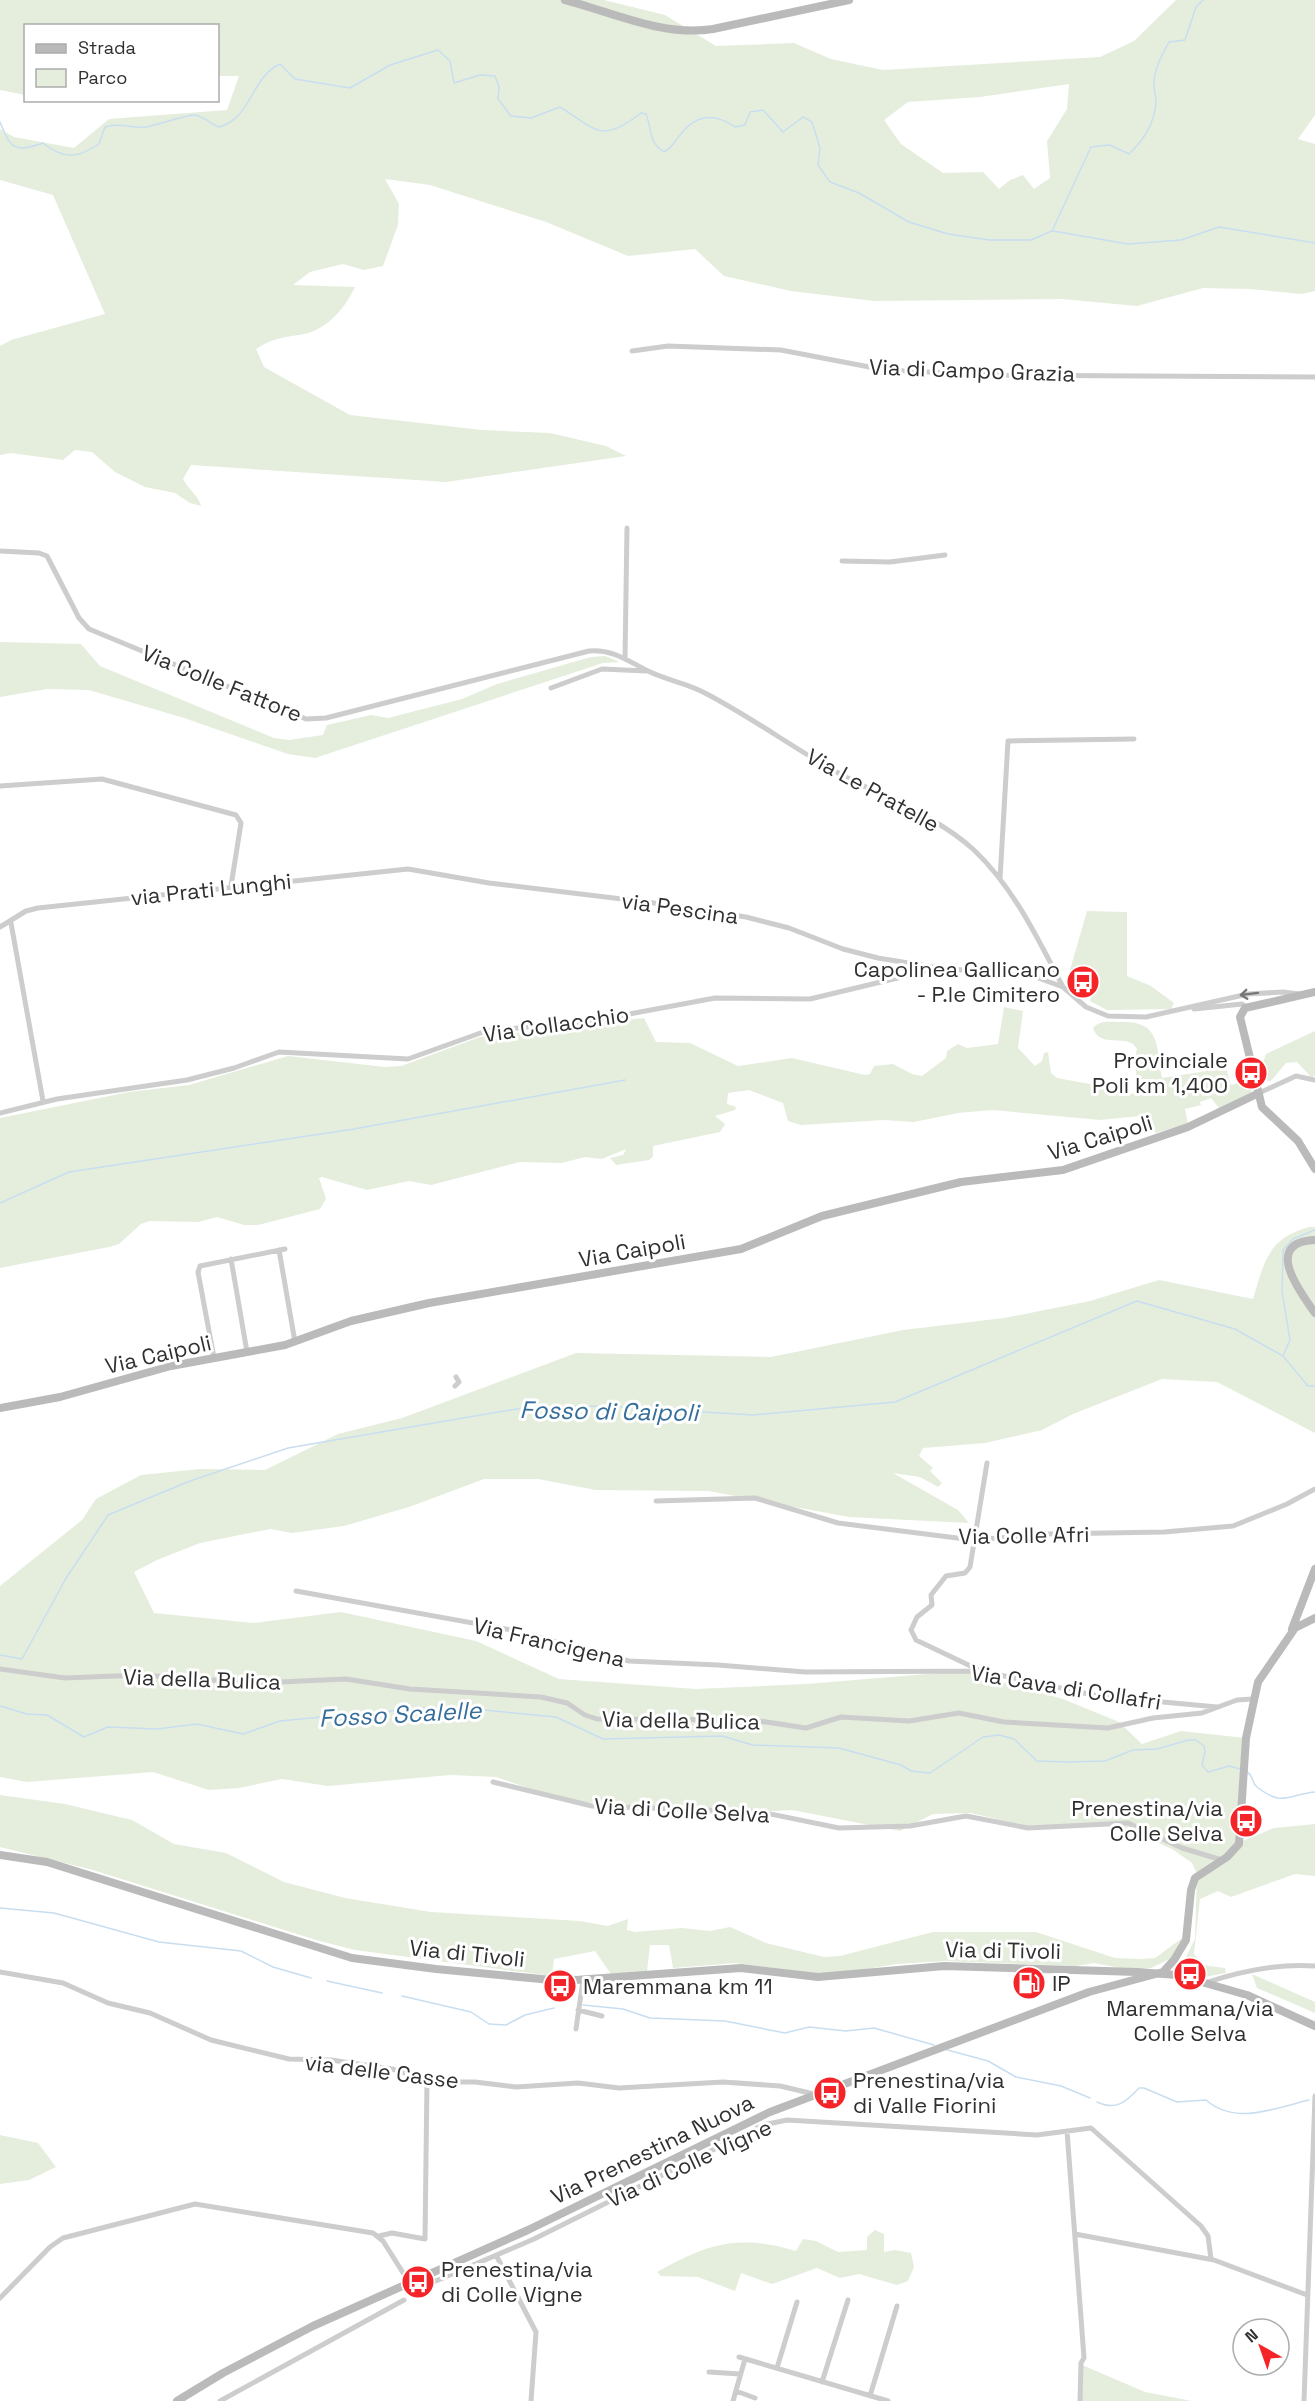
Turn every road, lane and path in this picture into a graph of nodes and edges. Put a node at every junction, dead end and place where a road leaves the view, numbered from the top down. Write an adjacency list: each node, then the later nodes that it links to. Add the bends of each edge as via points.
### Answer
1 (565, 0): 2 (street, via 659,27 694,31)
2 (849, 0)
3 (632, 351): 4 (street, Via di Campo Grazia, via 668,346 774,350 885,370 993,375)
4 (1315, 377)
5 (627, 528): 9 (street)
6 (0, 550): 9 (street, Via Colle Fattore, via 47,556 75,613 87,627 309,719 326,718 587,652 607,652)
7 (945, 555): 8 (street, via 890,562)
8 (842, 561)
9 (625, 658): 10 (street, Via Le Pratelle)
10 (648, 671): 11 (street, via 602,669); 15 (street, Via Le Pratelle, via 702,691 840,774 925,816 969,846)
11 (550, 688)
12 (1134, 739): 15 (street, via 1008,741)
13 (0, 786): 16 (street, via 98,779 235,814 241,823)
14 (416, 869): 16 (street, via Prati Lunghi); 19 (street, via Pescina, via 489,884 751,918 857,953)
15 (1000, 880): 20 (street, Via Le Pratelle, via 1033,930)
16 (231, 886): 17 (street, via Prati Lunghi, via 38,908 24,912)
17 (11, 923): 18 (street, via Prati Lunghi); 26 (street)
18 (0, 927)
19 (939, 968): 20 (street, via 1027,975); 26 (street, Via Collacchio, via 810,999 715,998 592,1021 486,1031 404,1060 283,1051 190,1079)
20 (1063, 987): 23 (street, via 1089,1008 1108,1016 1142,1018)
21 (1311, 994): 22 (street); 23 (street, one-way to 23, via 1254,993)
22 (1247, 1008): 23 (street, via 1242,1004); 25 (street, via 1240,1017)
23 (1186, 1009)
24 (1315, 1080): 25 (street, via 1294,1077)
25 (1259, 1093): 28 (street, via 1265,1112 1298,1141); 32 (street, Via Caipoli, via 1188,1127 1063,1170 964,1181 822,1216 739,1250 435,1302 346,1323)
26 (43, 1101): 27 (street, Via Collacchio)
27 (0, 1113)
28 (1315, 1169)
29 (1315, 1240): 31 (street, via 1296,1246 1287,1263)
30 (231, 1259): 32 (street, via 282,1250); 33 (street); 34 (street, via 200,1266 198,1272)
31 (1315, 1313)
32 (295, 1342): 33 (street, Via Caipoli)
33 (248, 1352): 34 (street, Via Caipoli)
34 (214, 1358): 37 (street, Via Caipoli, via 158,1369 52,1399)
35 (456, 1377): 36 (street, via 459,1382)
36 (455, 1386)
37 (0, 1408)
38 (987, 1463): 41 (street)
39 (1315, 1489): 41 (street, Via Colle Afri, via 1233,1526)
40 (656, 1502): 41 (street, Via Colle Afri, via 753,1497 838,1522)
41 (973, 1540): 49 (street, via 969,1569 942,1580 931,1595 932,1605 916,1617 911,1630 918,1641)
42 (1315, 1569): 43 (street)
43 (1308, 1589): 45 (street); 47 (street)
44 (296, 1591): 50 (street, Via Francigena, via 511,1630 620,1660)
45 (1305, 1608): 46 (street); 47 (street)
46 (1315, 1617): 47 (street)
47 (1299, 1620): 51 (street, via 1260,1678)
48 (0, 1669): 52 (street, Via della Bulica, via 65,1678 140,1675 257,1683 346,1679 410,1689 541,1697 567,1703 595,1719 753,1720 807,1728 838,1717 909,1722 959,1713 1009,1723 1108,1728)
49 (981, 1671): 50 (street, Via Cava di Collafri); 52 (street, Via Cava di Collafri, via 1098,1696)
50 (805, 1672)
51 (1253, 1699): 52 (street, Via della Bulica); 55 (street, via 1239,1844)
52 (1219, 1707)
53 (493, 1782): 55 (street, Via di Colle Selva, via 592,1806 765,1812 839,1828 914,1825 966,1816 1028,1828 1126,1822 1182,1848)
54 (0, 1855): 59 (street, Via di Tivoli, via 41,1861 352,1958 547,1980)
55 (1222, 1860): 58 (street, via 1195,1878 1186,1940 1170,1966)
56 (1315, 1966): 60 (street, via 1251,1970)
57 (0, 1972): 65 (street, via delle Casse, via 51,1979 112,2005 150,2013 215,2041 289,2059 392,2069)
58 (1160, 1973): 59 (street, Via di Tivoli, via 948,1965 814,1977 741,1968); 60 (street, Via di Tivoli); 66 (street, Via Prenestina Nuova, via 1089,1992)
59 (583, 1980): 61 (street)
60 (1203, 1983): 63 (street, Via di Tivoli, via 1264,2001)
61 (578, 2010): 62 (street); 64 (street)
62 (602, 2016)
63 (1315, 2026)
64 (576, 2029)
65 (427, 2080): 66 (street, via delle Casse, via 514,2087 583,2083 617,2088 723,2082); 70 (street, via 425,2239 390,2233)
66 (814, 2094): 73 (street, Via Prenestina Nuova)
67 (1315, 2096): 74 (street)
68 (1067, 2131): 69 (street); 71 (street, Via di Colle Vigne, via 1037,2135 770,2122); 72 (street, Via di Colle Vigne, via 1087,2128 1098,2133 1201,2226 1208,2236)
69 (1075, 2234): 72 (street); 92 (street, via 1084,2358)
70 (378, 2236): 73 (street); 75 (street, via 188,2205 66,2237 50,2247)
71 (496, 2255): 73 (street, Via di Colle Vigne, via 417,2289); 89 (street, via 536,2332)
72 (1211, 2259): 74 (street)
73 (409, 2283): 87 (street, Via Prenestina Nuova, via 306,2329)
74 (1307, 2295): 93 (street)
75 (0, 2298)
76 (404, 2300): 88 (street)
77 (848, 2300): 83 (street)
78 (797, 2302): 80 (street)
79 (897, 2306): 85 (street)
80 (777, 2368): 82 (street, via 742,2358); 83 (street)
81 (709, 2372): 82 (street)
82 (740, 2374): 84 (street)
83 (822, 2382): 85 (street)
84 (735, 2391): 86 (street); 90 (street)
85 (870, 2396): 91 (street)
86 (755, 2398)
87 (177, 2401)
88 (220, 2401)
89 (531, 2401)
90 (733, 2401)
91 (888, 2401)
92 (1080, 2401)
93 (1304, 2401)

